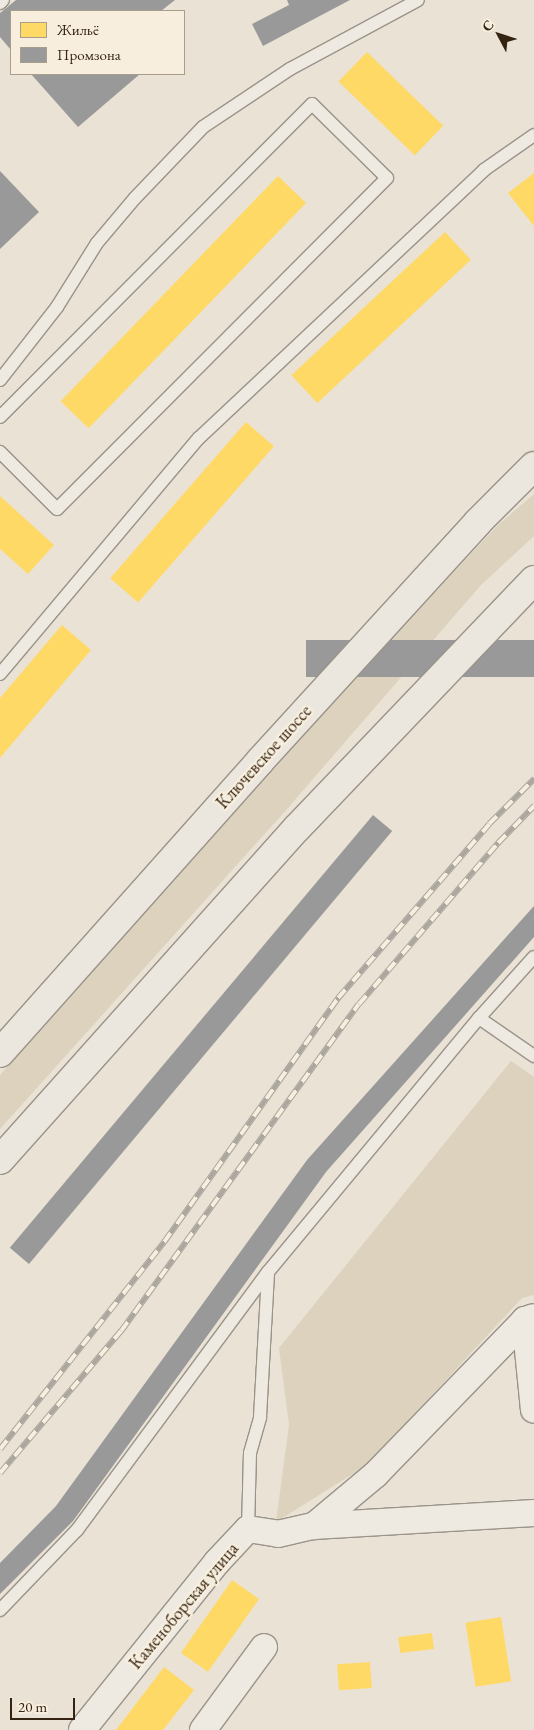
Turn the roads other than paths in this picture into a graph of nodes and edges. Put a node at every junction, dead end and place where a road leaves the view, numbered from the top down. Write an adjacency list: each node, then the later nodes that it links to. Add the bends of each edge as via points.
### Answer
1 (418, 0): 3 (lane, via 290,69 203,128 97,243 57,307)
2 (534, 135): 8 (lane, via 484,170 199,438)
3 (0, 380)
4 (0, 417): 5 (lane, via 312,104 386,178 57,509)
5 (0, 452)
6 (534, 466): 11 (main road, Ключевское шоссе, via 478,522 286,732)
7 (534, 580): 13 (main road, via 297,828)
8 (0, 674)
9 (534, 958): 10 (lane)
10 (479, 1018): 12 (lane); 14 (lane)
11 (0, 1053)
12 (534, 1056)
13 (0, 1160)
14 (268, 1272): 19 (lane, via 260,1417 250,1453); 20 (lane, via 78,1530)
15 (529, 1318): 16 (street); 18 (street, via 375,1475)
16 (534, 1410)
17 (534, 1513): 18 (street)
18 (314, 1526): 19 (street, via 278,1534)
19 (248, 1529): 22 (street, Каменоборская улица)
20 (0, 1610)
21 (264, 1647): 23 (street)
22 (82, 1730)
23 (202, 1730)

